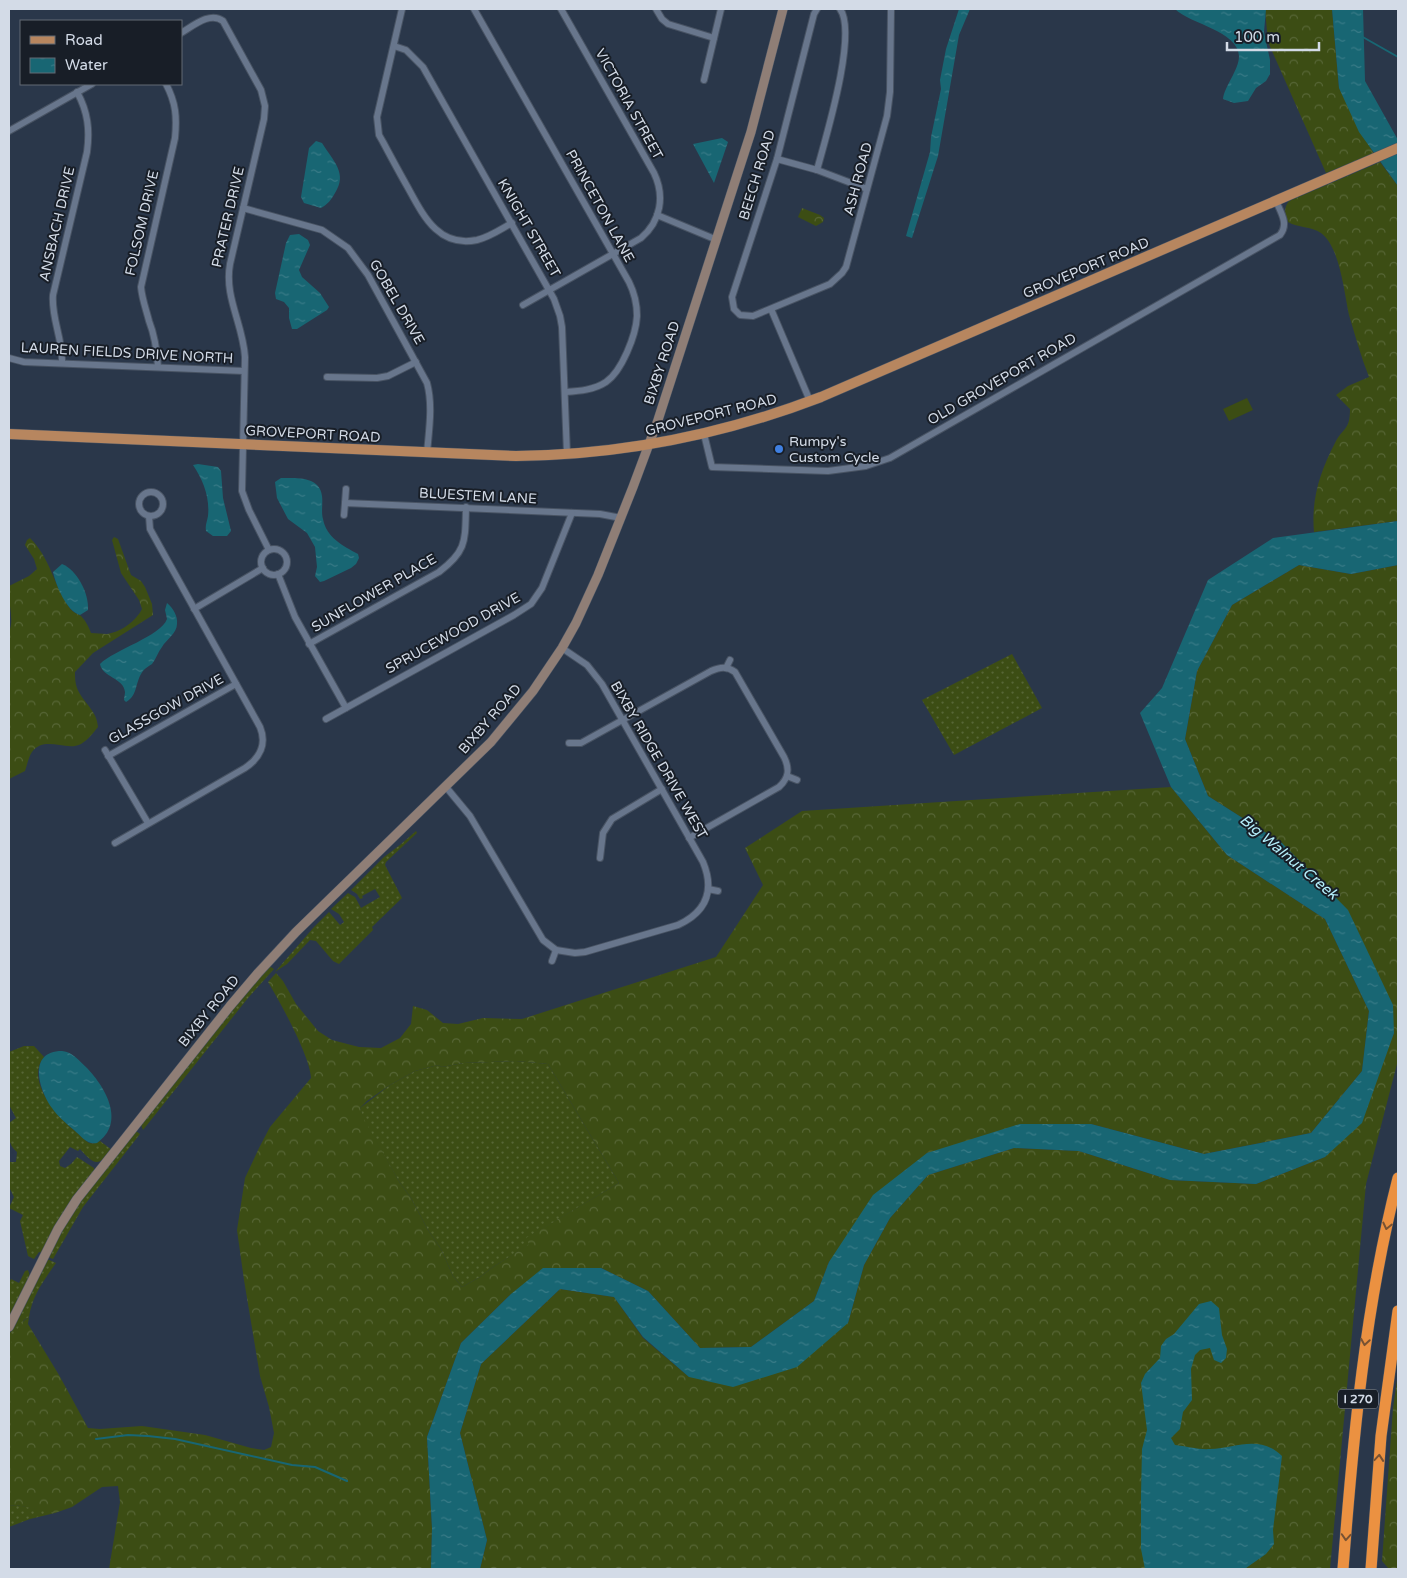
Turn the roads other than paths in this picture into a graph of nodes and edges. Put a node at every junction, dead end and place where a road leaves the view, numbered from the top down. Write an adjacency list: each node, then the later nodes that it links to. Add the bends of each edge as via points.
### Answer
1 (402, 9): 12 (street)
2 (474, 9): 27 (street, PRINCETON LANE)
3 (561, 9): 24 (street, VICTORIA STREET, via 657,178 661,201)
4 (656, 9): 11 (street, via 668,24)
5 (721, 9): 11 (street)
6 (783, 9): 26 (street, BIXBY ROAD, via 758,108)
7 (817, 9): 19 (street, BEECH ROAD)
8 (840, 9): 20 (street, via 845,19 844,59)
9 (891, 9): 21 (street, ASH ROAD, via 890,101)
10 (182, 32): 23 (street, PRATER DRIVE, via 207,18 217,18 225,24 261,90 264,119)
11 (714, 38): 13 (street)
12 (394, 46): 25 (street, KNIGHT STREET, via 413,55 423,67); 25 (street, via 378,108 377,125 379,135 422,214 438,231 461,241 485,237)
13 (704, 80)
14 (90, 85): 16 (street)
15 (166, 85): 34 (street, FOLSOM DRIVE, via 174,101 176,131 141,287)
16 (77, 92): 17 (street); 33 (street, ANSBACH DRIVE, via 89,133 52,303 62,343)
17 (9, 131)
18 (1398, 148): 22 (main road, GROVEPORT ROAD)
19 (777, 159): 20 (street); 30 (street, BEECH ROAD, via 732,301 736,313 744,317)
20 (817, 170): 21 (street)
21 (867, 189): 30 (street, ASH ROAD, via 850,259 842,274 830,284)
22 (1276, 201): 38 (main road, GROVEPORT ROAD); 40 (street, OLD GROVEPORT ROAD, via 1285,224 1280,235 890,458 866,466 828,471 712,467)
23 (242, 208): 32 (street, GOBEL DRIVE, via 322,230 339,240 368,275); 35 (street, PRATER DRIVE, via 228,283 243,338)
24 (657, 215): 26 (street); 27 (street, via 645,234)
25 (512, 223): 28 (street, KNIGHT STREET)
26 (717, 240): 42 (street, BIXBY ROAD)
27 (613, 254): 28 (street); 37 (street, PRINCETON LANE, via 633,290 636,306 636,324 626,355 605,383)
28 (550, 289): 29 (street); 37 (street, KNIGHT STREET, via 562,327)
29 (523, 305)
30 (771, 309): 38 (street)
31 (9, 358): 33 (street, LAUREN FIELDS DRIVE NORTH, via 24,362)
32 (416, 362): 36 (street, via 377,378); 43 (street, GOBEL DRIVE, via 430,392)
33 (62, 363): 34 (street, LAUREN FIELDS DRIVE NORTH)
34 (158, 367): 35 (street, LAUREN FIELDS DRIVE NORTH)
35 (244, 370): 41 (street, PRATER DRIVE)
36 (327, 377)
37 (565, 392): 44 (street, KNIGHT STREET)
38 (810, 401): 40 (main road, GROVEPORT ROAD)
39 (9, 434): 41 (main road, GROVEPORT ROAD)
40 (704, 434): 42 (main road, GROVEPORT ROAD)
41 (244, 445): 43 (main road, GROVEPORT ROAD); 52 (street, PRATER DRIVE, via 242,491)
42 (648, 445): 44 (main road, GROVEPORT ROAD); 51 (street, BIXBY ROAD)
43 (427, 453): 44 (main road, GROVEPORT ROAD)
44 (567, 454)
45 (346, 489): 46 (street)
46 (345, 503): 47 (street, BLUESTEM LANE); 49 (street)
47 (466, 507): 48 (street, BLUESTEM LANE); 56 (street, SUNFLOWER PLACE, via 464,542 451,563)
48 (572, 512): 51 (street, BLUESTEM LANE); 61 (street, SPRUCEWOOD DRIVE, via 542,588 531,604)
49 (344, 515)
50 (149, 516): 55 (street, via 150,529)
51 (621, 518): 57 (street, BIXBY ROAD, via 595,582)
52 (269, 550): 53 (street, via 263,556); 54 (street, via 281,551 286,557 285,569)
53 (264, 568): 54 (street, via 270,574); 55 (street)
54 (278, 574): 56 (street)
55 (194, 609): 60 (street)
56 (309, 644): 61 (street)
57 (562, 648): 63 (street, BIXBY RIDGE DRIVE WEST, via 575,655 596,675); 67 (street, BIXBY ROAD, via 511,719)
58 (730, 660): 59 (street)
59 (726, 668): 63 (street, via 711,671); 65 (street, via 738,677 787,763)
60 (236, 684): 69 (street, via 263,733 262,748 257,758); 69 (street, GLASSGOW DRIVE, via 107,753)
61 (346, 708): 62 (street, SPRUCEWOOD DRIVE)
62 (326, 719)
63 (623, 720): 64 (street, via 581,744); 68 (street, BIXBY RIDGE DRIVE WEST)
64 (570, 743)
65 (788, 776): 66 (street); 70 (street, via 779,787)
66 (797, 780)
67 (446, 787): 75 (street, via 470,816 543,940); 79 (street, BIXBY ROAD, via 296,932 230,1006 72,1207)
68 (662, 790): 70 (street, BIXBY RIDGE DRIVE WEST); 72 (street, via 612,819 604,833)
69 (148, 823): 71 (street)
70 (690, 838): 73 (street, BIXBY RIDGE DRIVE WEST, via 706,869)
71 (115, 842)
72 (600, 858)
73 (708, 889): 74 (street); 75 (street, BIXBY RIDGE DRIVE WEST, via 706,899 693,917 678,925 585,952)
74 (718, 891)
75 (556, 950): 76 (street)
76 (552, 961)
77 (1398, 1178): 80 (highway, I 270, one-way to 80, via 1364,1347)
78 (1398, 1311): 81 (highway, I 270, one-way to 78, via 1381,1436)
79 (9, 1327)
80 (1343, 1569)
81 (1371, 1569)

